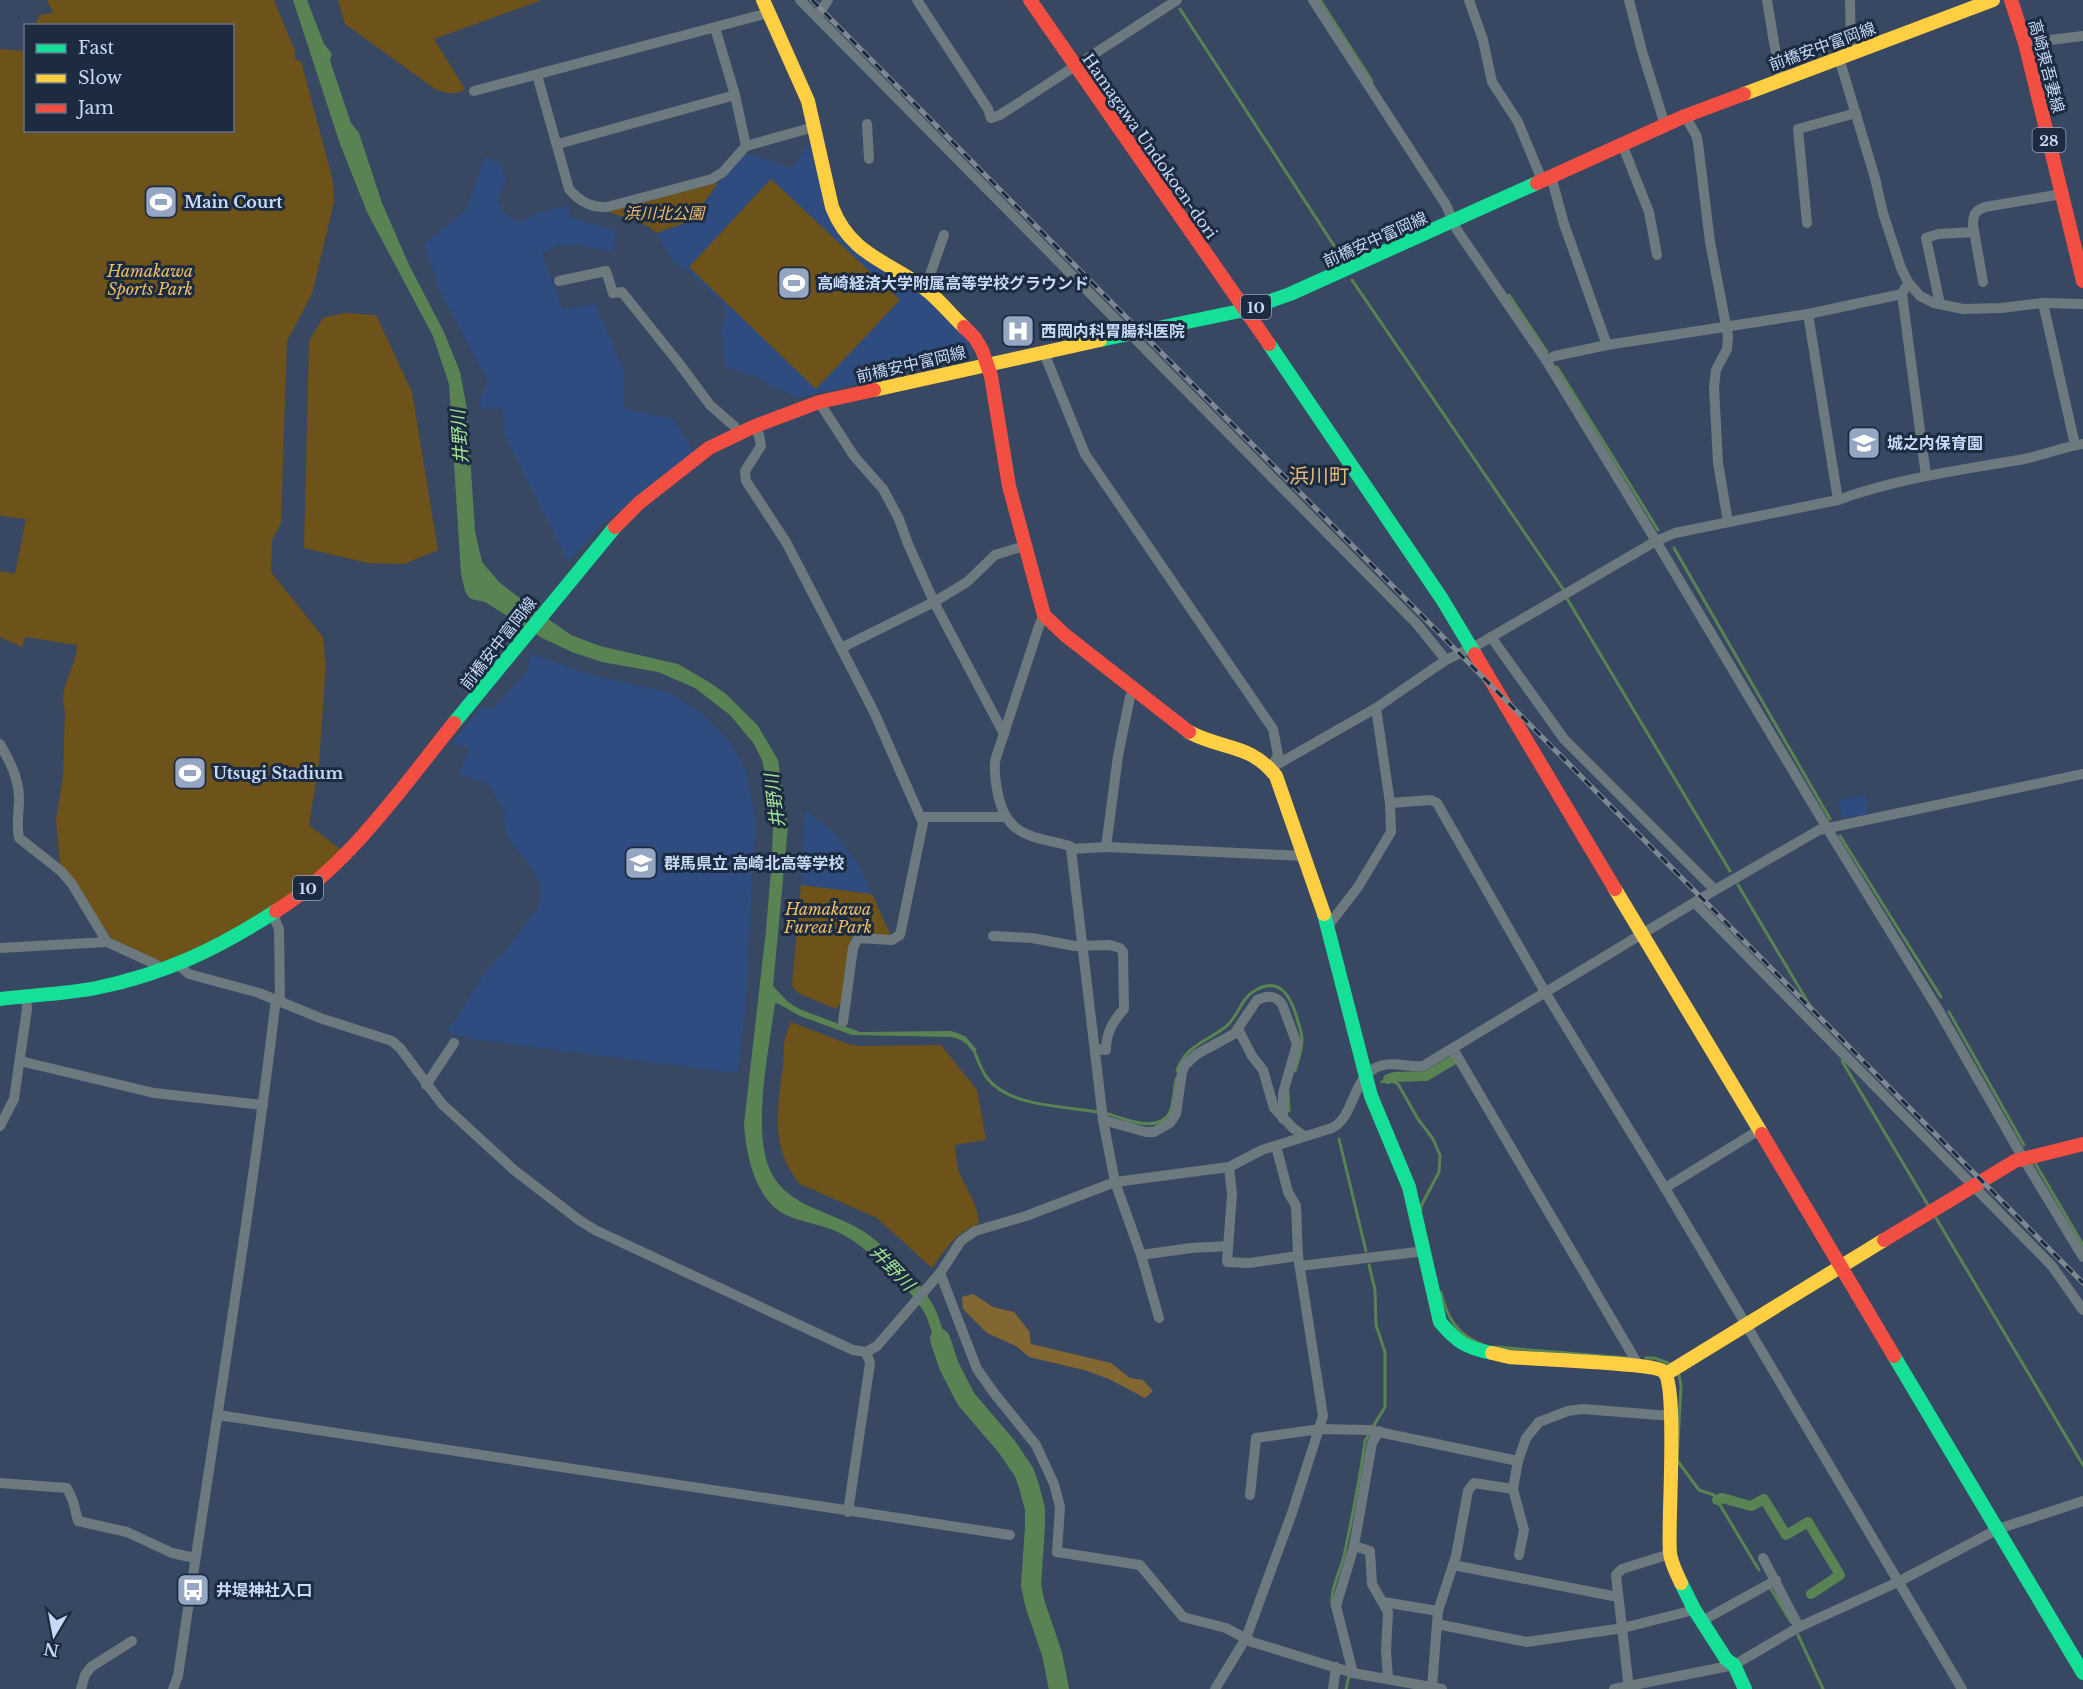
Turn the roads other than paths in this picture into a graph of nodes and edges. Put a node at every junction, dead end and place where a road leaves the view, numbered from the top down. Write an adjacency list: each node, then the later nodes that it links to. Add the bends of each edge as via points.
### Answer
1 (800, 0): 14 (street)
2 (828, 0): 14 (street)
3 (917, 0): 19 (street, via 991,118)
4 (1030, 0): 19 (street, Hamagawa Undokoen-dori)
5 (1177, 0): 19 (street)
6 (1313, 0): 35 (street)
7 (1469, 0): 33 (street, via 1484,40 1492,82)
8 (1629, 0): 27 (street)
9 (1767, 0): 21 (street)
10 (1850, 0): 18 (street)
11 (1993, 0): 18 (street, 前橋安中富岡線 / 10)
12 (2011, 0): 17 (street, 高崎東吾妻線 / 28)
13 (765, 6): 15 (street); 28 (street, via 808,101)
14 (817, 16): 52 (street)
15 (715, 28): 20 (street); 23 (street)
16 (2083, 36): 17 (street)
17 (2025, 43): 34 (street, 高崎東吾妻線 / 28)
18 (1845, 56): 21 (street, 前橋安中富岡線 / 10); 24 (street)
19 (1073, 67): 49 (street, Hamagawa Undokoen-dori)
20 (537, 75): 22 (street); 29 (street)
21 (1780, 79): 25 (street, 前橋安中富岡線 / 10)
22 (474, 91)
23 (735, 95): 29 (street); 31 (street)
24 (1856, 113): 36 (street, via 1798,129); 42 (street, via 1883,213)
25 (1685, 116): 27 (street, 前橋安中富岡線 / 10); 51 (street, via 1698,143 1710,242)
26 (867, 123): 32 (street)
27 (1665, 125): 30 (street, 前橋安中富岡線 / 10)
28 (814, 127): 31 (street); 44 (street, via 832,207 847,237 864,252)
29 (558, 144): 31 (street, via 569,189 582,202 602,208 712,179)
30 (1622, 144): 33 (street, 前橋安中富岡線 / 10); 39 (street, via 1649,212)
31 (746, 146)
32 (869, 159)
33 (1547, 178): 35 (street, 前橋安中富岡線 / 10); 53 (street)
34 (2062, 194): 37 (street, via 1985,207 1973,215); 41 (street, 高崎東吾妻線 / 28)
35 (1454, 221): 49 (street, 前橋安中富岡線 / 10, via 1300,290); 55 (street)
36 (1808, 224)
37 (1974, 232): 43 (street); 47 (street, via 1926,238)
38 (944, 235): 44 (street)
39 (1657, 255)
40 (559, 281): 59 (street, via 606,271 613,293 622,292 710,405)
41 (2083, 281)
42 (1908, 282): 45 (street); 47 (street, via 1920,296)
43 (1983, 282)
44 (926, 289): 56 (street, via 975,338)
45 (1902, 294): 50 (street); 61 (street)
46 (2043, 303): 47 (street, via 1963,309); 48 (street); 60 (street)
47 (1940, 304)
48 (2083, 304)
49 (1245, 310): 52 (street, 前橋安中富岡線 / 10); 69 (street, Hamagawa Undokoen-dori, via 1345,452)
50 (1808, 314): 51 (street); 62 (street)
51 (1727, 327): 53 (street); 63 (street, via 1727,349 1716,369 1714,387 1718,463)
52 (1132, 334): 54 (street, 前橋安中富岡線 / 10); 71 (street, via 1417,624)
53 (1606, 345): 55 (street)
54 (1044, 353): 56 (street, 前橋安中富岡線 / 10); 76 (street, via 1085,454 1273,729 1278,755)
55 (1546, 360): 64 (street)
56 (986, 364): 57 (street, 前橋安中富岡線 / 10); 65 (street)
57 (819, 402): 58 (street, 前橋安中富岡線 / 10); 66 (street, via 854,456 883,489)
58 (753, 427): 59 (street, 前橋安中富岡線 / 10); 70 (street, via 761,446 745,471 746,481 786,542)
59 (739, 434): 87 (street, 前橋安中富岡線 / 10, via 700,455 639,503 591,554 354,845)
60 (2079, 444): 61 (street, via 2028,458)
61 (1926, 476): 62 (street)
62 (1838, 500): 63 (street)
63 (1728, 522): 64 (street)
64 (1656, 541): 68 (street); 81 (street)
65 (1024, 546): 66 (street, via 995,555 967,582); 67 (street)
66 (934, 602): 70 (street); 74 (street)
67 (1044, 615): 72 (street); 74 (street)
68 (1491, 637): 69 (street); 85 (street, via 1563,739)
69 (1471, 647): 71 (street); 89 (street, Hamagawa Undokoen-dori)
70 (841, 648): 79 (street)
71 (1446, 660): 73 (street)
72 (1135, 691): 76 (street, via 1197,737 1250,751); 82 (street, via 1130,697 1118,756)
73 (1376, 708): 76 (street); 78 (street)
74 (1004, 734): 80 (street, via 994,772)
75 (0, 744): 91 (street, via 18,786 19,838 61,871)
76 (1271, 768): 84 (street)
77 (2083, 774): 81 (street)
78 (1390, 803): 88 (street, via 1391,832 1358,887); 96 (street, via 1437,803)
79 (921, 817): 80 (street); 100 (street, via 923,829 902,930 895,940 855,940)
80 (1005, 817): 83 (street, via 1016,829)
81 (1827, 828): 85 (street); 116 (street, via 1940,1011)
82 (1106, 848): 83 (street); 84 (street)
83 (1071, 849): 92 (street)
84 (1305, 856): 88 (street)
85 (1715, 890): 86 (street)
86 (1695, 903): 89 (street); 119 (street)
87 (273, 915): 94 (street, 前橋安中富岡線 / 10, via 233,939); 99 (street, via 279,929)
88 (1328, 926): 106 (street)
89 (1642, 934): 96 (street); 112 (street, Hamagawa Undokoen-dori)
90 (993, 936): 92 (street)
91 (107, 942): 93 (street); 95 (street)
92 (1082, 946): 104 (street); 104 (street, via 1110,945 1123,952 1124,1009 1109,1031 1106,1050)
93 (0, 948)
94 (177, 964): 95 (street, 前橋安中富岡線 / 10); 99 (street, via 189,975)
95 (162, 970): 97 (street, 前橋安中富岡線 / 10, via 95,988)
96 (1545, 992): 103 (street); 120 (street)
97 (26, 996): 98 (street, 前橋安中富岡線 / 10); 105 (street)
98 (0, 999)
99 (278, 1000): 107 (street, via 392,1041); 108 (street)
100 (838, 1021)
101 (1238, 1029): 109 (street, via 1185,1065 1176,1114 1163,1129 1146,1132); 110 (street, via 1263,1070 1271,1102); 110 (street, via 1257,1000 1272,996 1282,1004 1296,1044 1283,1093)
102 (454, 1043): 107 (street)
103 (1453, 1048): 106 (street, via 1423,1066 1391,1064); 132 (street)
104 (1096, 1049): 109 (street)
105 (20, 1061): 108 (street, via 154,1093); 111 (street, via 13,1103)
106 (1365, 1075): 113 (street, via 1338,1125); 122 (street, via 1409,1187)
107 (426, 1085): 131 (street, via 514,1170 587,1225 853,1350)
108 (263, 1105): 134 (street)
109 (1103, 1119): 118 (street)
110 (1283, 1119): 113 (street)
111 (0, 1126)
112 (1759, 1130): 120 (street); 126 (street, Hamagawa Undokoen-dori)
113 (1304, 1136): 115 (street)
114 (2083, 1144): 116 (street)
115 (1275, 1146): 117 (street); 125 (street, via 1296,1206)
116 (2023, 1158): 119 (street); 124 (street)
117 (1229, 1167): 118 (street); 121 (street, via 1232,1194)
118 (1115, 1182): 123 (street); 127 (street, via 975,1231 961,1241)
119 (1974, 1186): 126 (street); 128 (street, via 2052,1266)
120 (1665, 1188): 130 (street)
121 (1228, 1246): 123 (street); 125 (street, via 1227,1262)
122 (1425, 1251): 125 (street); 132 (street, via 1440,1322 1471,1349 1509,1357)
123 (1141, 1255): 129 (street)
124 (2083, 1257)
125 (1299, 1261): 136 (street, via 1323,1416)
126 (1841, 1266): 130 (street); 144 (street, Hamagawa Undokoen-dori)
127 (940, 1273): 131 (street, via 877,1346); 161 (street, via 977,1369 1036,1445 1054,1484 1060,1507 1057,1552 1140,1564 1183,1617)
128 (2083, 1310)
129 (1159, 1318)
130 (1745, 1324): 133 (street); 153 (street)
131 (866, 1352): 143 (street, via 870,1363)
132 (1639, 1366): 133 (street)
133 (1666, 1374): 135 (street)
134 (218, 1415): 143 (street); 149 (street)
135 (1671, 1416): 138 (street, via 1568,1411 1548,1417 1531,1429); 147 (street)
136 (1320, 1429): 137 (street); 141 (street, via 1256,1438); 161 (street)
137 (1379, 1431): 138 (street); 146 (street, via 1372,1443)
138 (1518, 1461): 140 (street)
139 (0, 1483): 149 (street, via 68,1488 78,1521 127,1532 165,1550)
140 (1513, 1489): 148 (street, via 1524,1530); 151 (street, via 1480,1483 1470,1486)
141 (1250, 1495)
142 (2083, 1501): 144 (street)
143 (848, 1512): 145 (street)
144 (1998, 1529): 153 (street); 166 (street, Hamagawa Undokoen-dori)
145 (1010, 1535)
146 (1354, 1546): 155 (street, via 1370,1551 1372,1584); 165 (street, via 1336,1606)
147 (1670, 1554): 154 (street, via 1618,1571); 157 (street)
148 (1519, 1555)
149 (195, 1558): 171 (street, via 178,1676)
150 (1763, 1558): 152 (street)
151 (1453, 1565): 154 (street); 156 (street)
152 (1776, 1580): 157 (street); 159 (street)
153 (1898, 1582): 159 (street); 176 (street)
154 (1618, 1597): 160 (street)
155 (1383, 1602): 156 (street); 167 (street, via 1388,1612)
156 (1438, 1611): 158 (street)
157 (1698, 1615): 160 (street); 163 (street)
158 (1437, 1624): 160 (street, via 1527,1642); 169 (street)
159 (1799, 1627): 163 (street)
160 (1623, 1628): 168 (street)
161 (1246, 1638): 164 (street); 172 (street)
162 (132, 1641): 170 (street, via 91,1667 84,1675)
163 (1734, 1665): 168 (street); 175 (street)
164 (1335, 1667): 165 (street); 173 (street)
165 (1353, 1673): 167 (street)
166 (2083, 1673)
167 (1388, 1679): 169 (street)
168 (1629, 1687): 174 (street)
169 (1437, 1688)
170 (81, 1689)
171 (172, 1689)
172 (1215, 1689)
173 (1333, 1689)
174 (1614, 1689)
175 (1745, 1689)
176 (1962, 1689)

